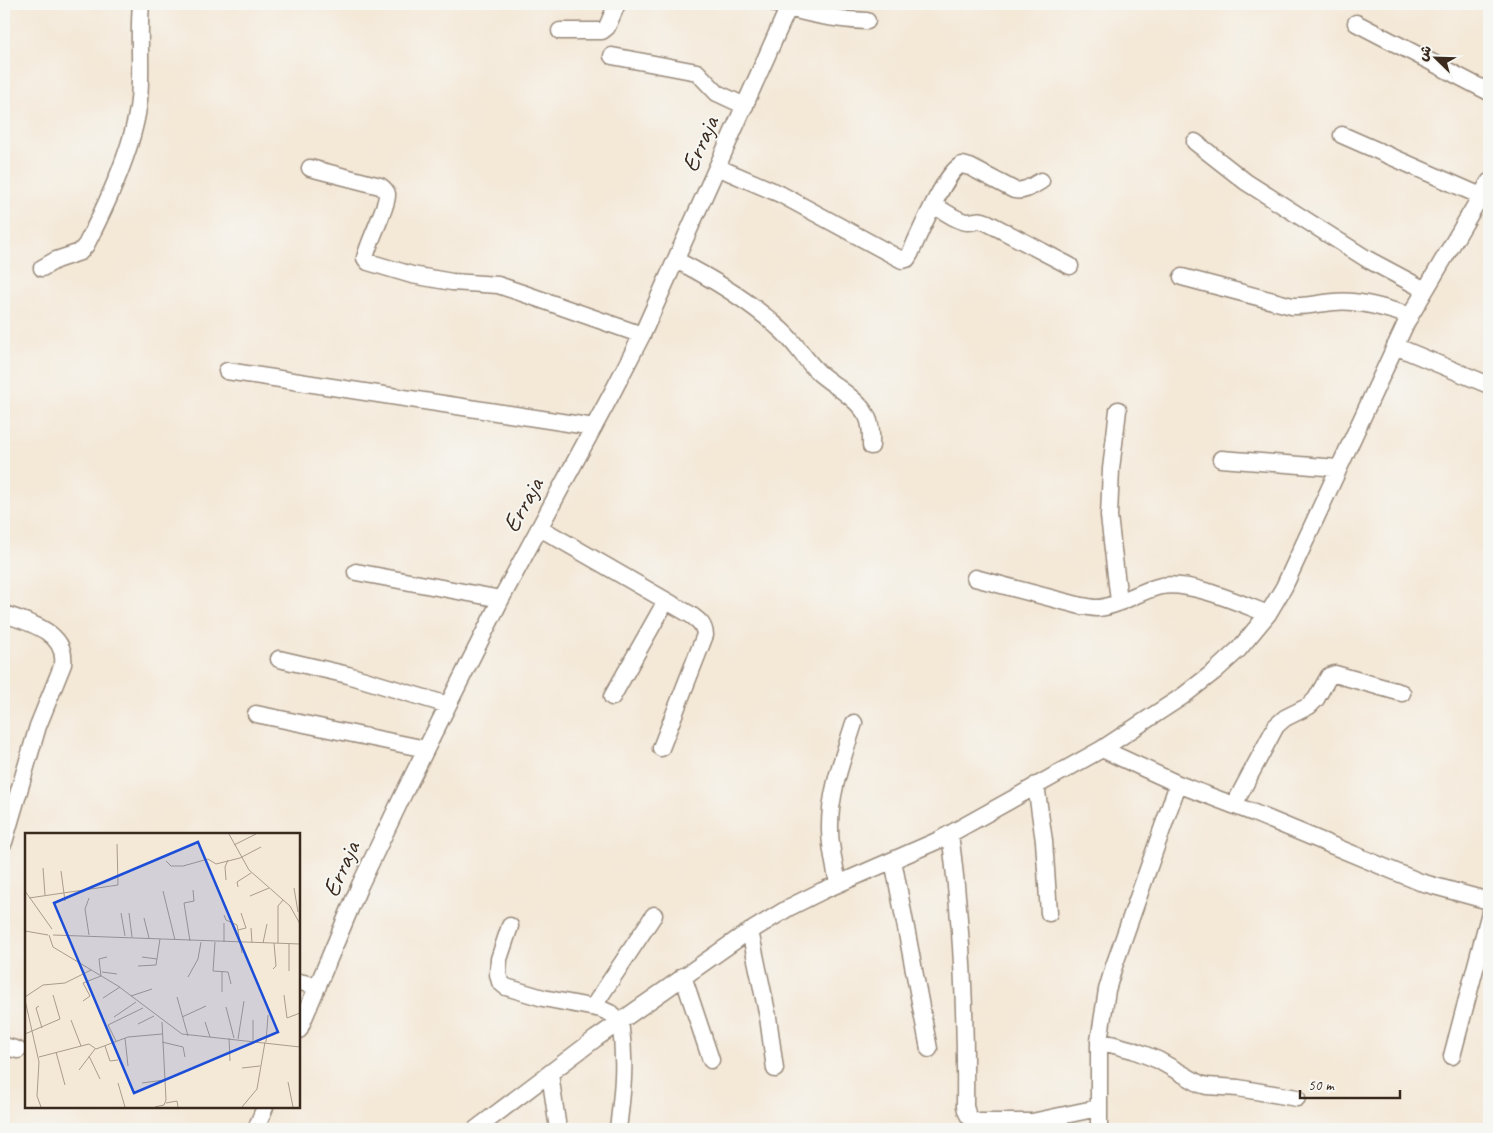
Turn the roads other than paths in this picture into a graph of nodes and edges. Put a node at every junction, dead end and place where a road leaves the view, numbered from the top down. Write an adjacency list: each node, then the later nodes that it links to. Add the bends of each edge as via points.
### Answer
1 (141, 4): 19 (street, via 139,102 121,165 86,245 80,252)
2 (617, 4): 6 (street, via 602,31)
3 (785, 5): 4 (street, via 818,17); 9 (street, Erraja)
4 (867, 21)
5 (1356, 23): 8 (street)
6 (560, 31)
7 (612, 56): 9 (street, via 697,72 717,92)
8 (1489, 92)
9 (745, 106): 12 (street, Erraja)
10 (1342, 135): 15 (street)
11 (1195, 142): 21 (street, via 1254,187 1367,259)
12 (717, 167): 16 (street, via 780,194 902,260 910,254); 17 (street, Erraja)
13 (310, 168): 23 (street, via 385,189 387,195 365,258 368,262 412,275 498,285)
14 (1041, 181): 16 (street, via 1028,189 1014,190 962,165 948,178)
15 (1485, 189): 21 (street)
16 (933, 205): 18 (street, via 960,220 978,219 988,223)
17 (676, 260): 23 (street, Erraja); 29 (street, via 730,291 782,331 819,372 860,407 870,426)
18 (1070, 266)
19 (42, 268)
20 (1182, 276): 22 (street, via 1292,306 1335,301 1383,308)
21 (1425, 290): 22 (street)
22 (1410, 316): 24 (street)
23 (642, 335): 28 (street, Erraja)
24 (1394, 346): 26 (street); 31 (street)
25 (227, 371): 28 (street)
26 (1489, 385)
27 (1118, 410): 37 (street, via 1109,516)
28 (594, 427): 32 (street, Erraja)
29 (871, 446)
30 (1221, 459): 31 (street)
31 (1338, 468): 39 (street, via 1284,587)
32 (540, 528): 35 (street, Erraja); 36 (street)
33 (356, 572): 35 (street)
34 (975, 578): 37 (street, via 1081,606 1097,608)
35 (500, 599): 43 (street, Erraja)
36 (666, 601): 42 (street); 46 (street, via 700,622 705,635)
37 (1119, 601): 39 (street, via 1162,586 1181,587 1206,592)
38 (4, 614): 53 (street, via 55,637 64,657 38,726)
39 (1268, 614): 48 (street, via 1239,649 1215,671)
40 (279, 660): 43 (street, via 348,675)
41 (1402, 693): 51 (street, via 1346,676 1329,676 1309,706 1276,726)
42 (612, 696)
43 (448, 705): 47 (street, Erraja)
44 (256, 714): 47 (street)
45 (854, 723): 55 (street, via 837,774 831,807 830,830)
46 (661, 748)
47 (426, 749): 64 (street, Erraja, via 360,885)
48 (1102, 749): 49 (street); 50 (street)
49 (1178, 784): 51 (street); 68 (street, via 1114,966)
50 (1036, 785): 52 (street); 57 (street)
51 (1234, 805): 56 (street, via 1420,882)
52 (950, 834): 54 (street); 76 (street, via 957,887 967,1115 978,1122 1032,1122)
53 (4, 842)
54 (893, 860): 55 (street); 69 (street)
55 (838, 884): 61 (street)
56 (1489, 901)
57 (1049, 913)
58 (654, 915): 65 (street)
59 (1489, 916): 70 (street)
60 (510, 926): 65 (street, via 499,959 500,982 506,987 543,998)
61 (750, 931): 62 (street); 72 (street)
62 (683, 976): 66 (street); 71 (street)
63 (300, 982): 64 (street)
64 (318, 986): 67 (street, Erraja)
65 (593, 1007): 66 (street, via 612,1014)
66 (620, 1021): 73 (street); 80 (street, via 624,1078)
67 (300, 1028)
68 (1099, 1041): 74 (street, via 1152,1057 1200,1084); 76 (street)
69 (929, 1049)
70 (1452, 1056)
71 (711, 1060)
72 (775, 1070)
73 (550, 1074): 78 (street); 79 (street)
74 (1298, 1098)
75 (265, 1108): 77 (street)
76 (1098, 1108): 81 (street)
77 (256, 1129)
78 (476, 1129)
79 (558, 1129)
80 (618, 1129)
81 (1099, 1129)

